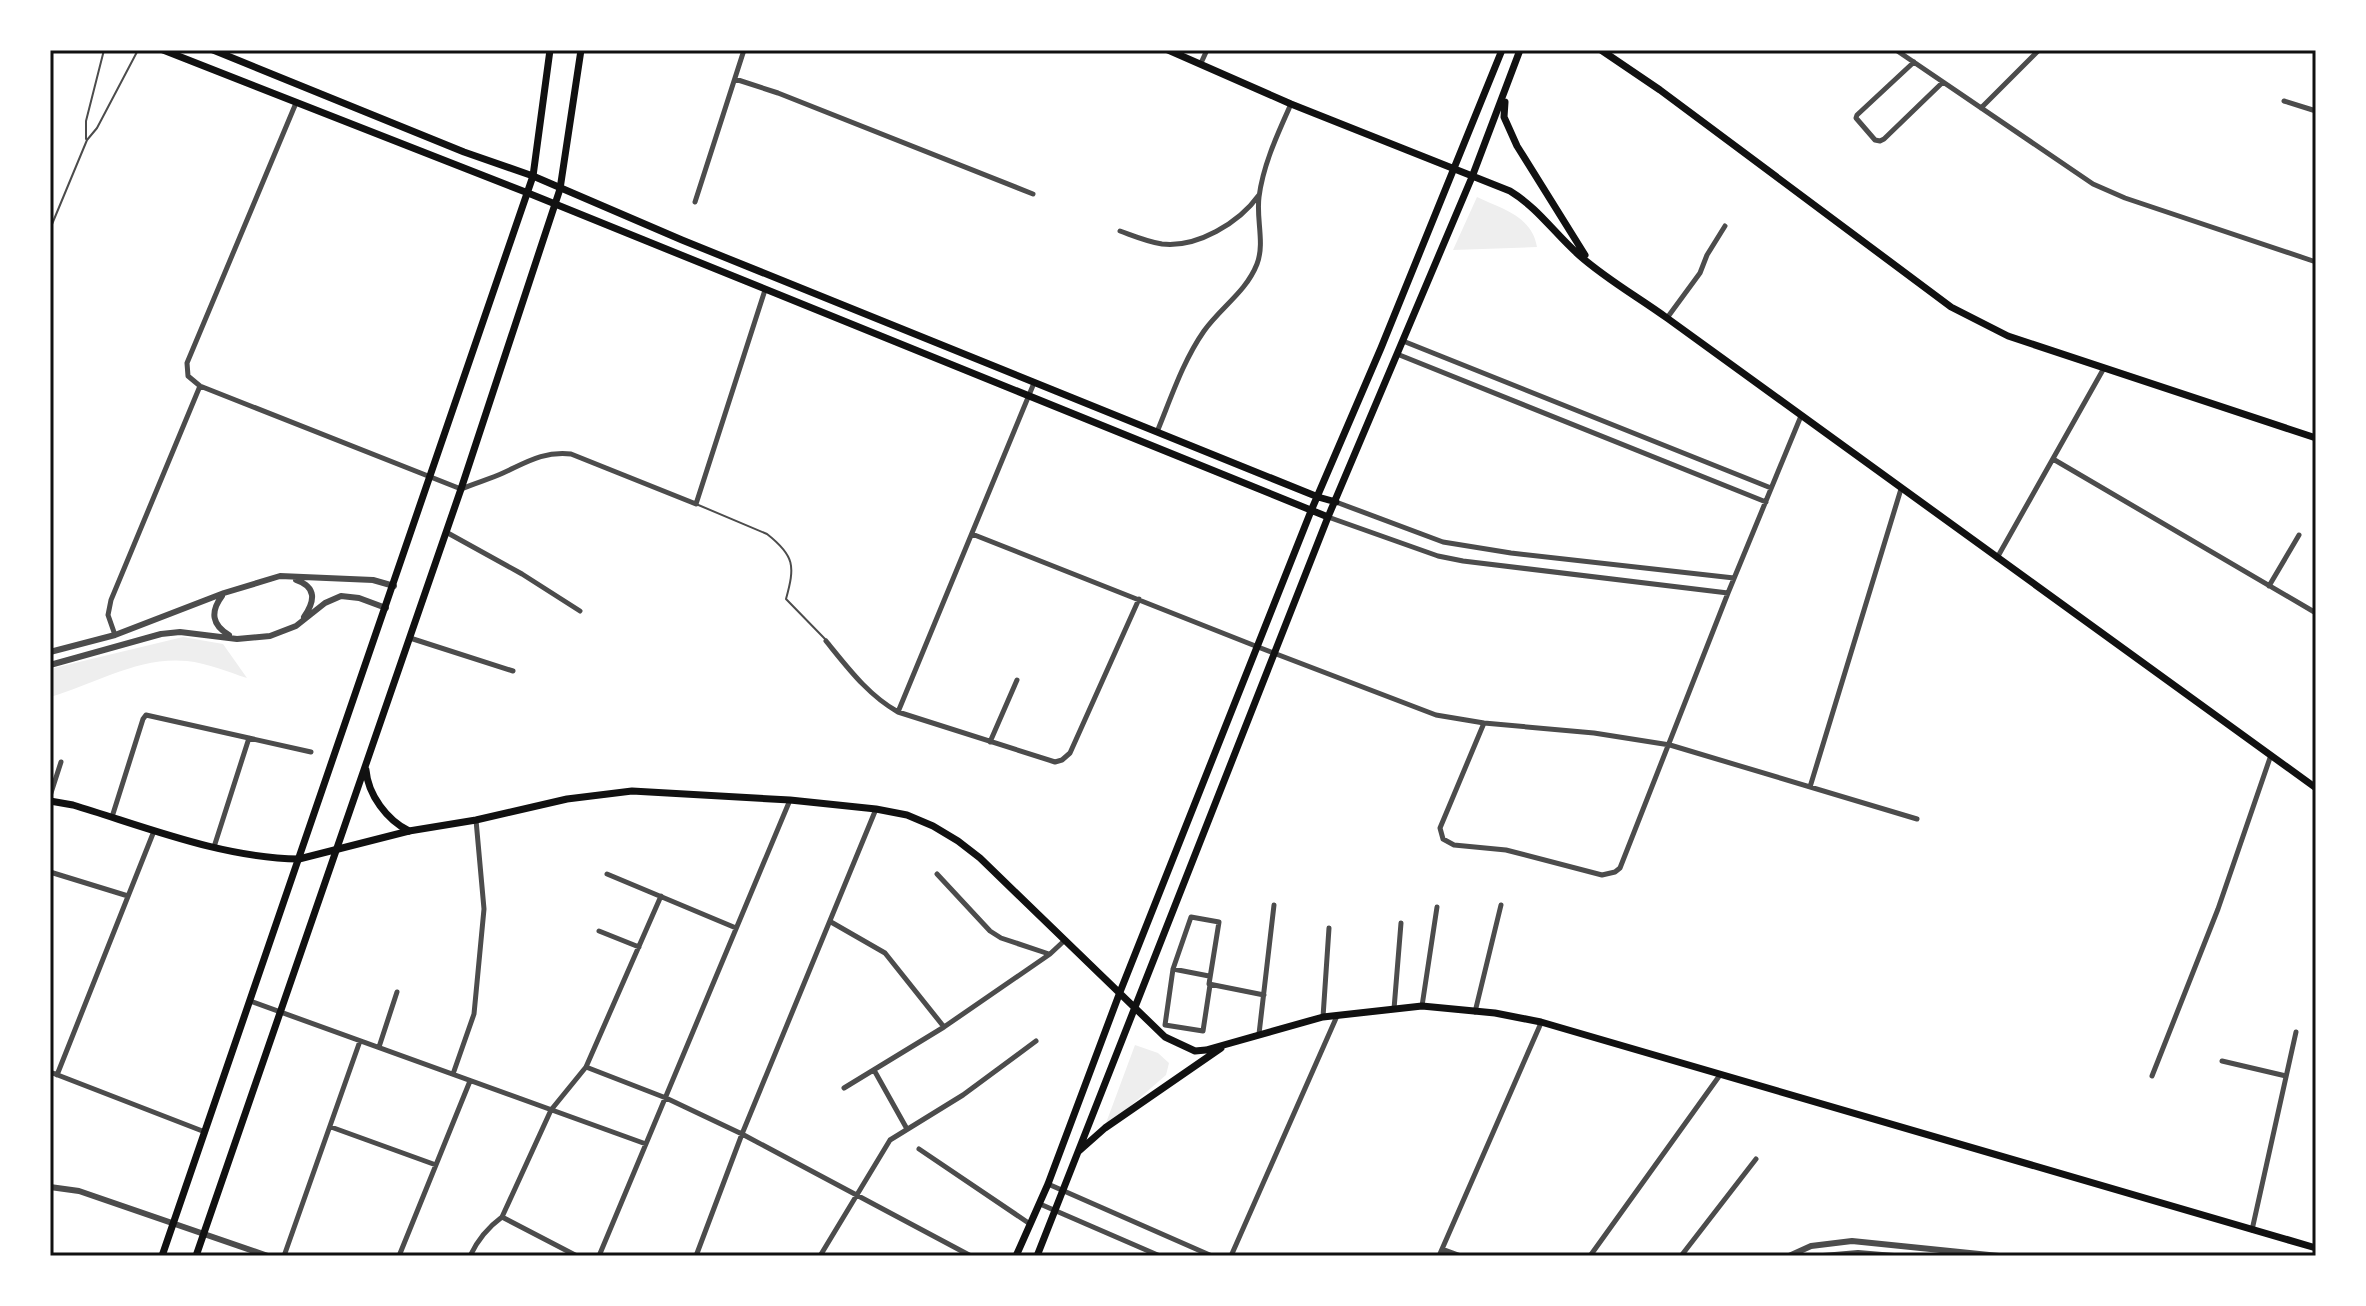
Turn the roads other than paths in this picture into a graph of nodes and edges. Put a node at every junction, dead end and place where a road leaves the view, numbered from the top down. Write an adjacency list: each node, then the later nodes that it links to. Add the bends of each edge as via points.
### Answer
1 (104, 50): 25 (lane, via 86,121)
2 (138, 50): 25 (lane)
3 (163, 50): 21 (main road)
4 (213, 50): 27 (main road)
5 (550, 50): 27 (main road)
6 (581, 50): 29 (main road)
7 (744, 50): 17 (street)
8 (1168, 50): 16 (main road)
9 (1207, 50): 16 (street)
10 (1502, 50): 26 (main road)
11 (1520, 50): 19 (main road)
12 (1601, 50): 50 (main road, via 1951,307 2008,336)
13 (1896, 50): 15 (street)
14 (2039, 50): 23 (street)
15 (1914, 62): 18 (street); 18 (street, via 1857,115 1875,140 1884,139)
16 (1201, 63): 22 (main road)
17 (735, 79): 31 (street); 33 (street)
18 (1943, 82): 23 (street)
19 (1507, 88): 28 (main road); 41 (main road, via 1508,129)
20 (2284, 101): 24 (street)
21 (296, 103): 30 (main road); 52 (street, via 187,363 188,376)
22 (1291, 104): 26 (main road); 32 (street)
23 (1981, 108): 40 (street, via 2108,191)
24 (2316, 111)
25 (87, 140): 36 (lane)
26 (1454, 169): 28 (main road); 44 (main road)
27 (533, 176): 29 (main road); 30 (main road)
28 (1472, 177): 41 (main road, via 1524,199); 45 (main road)
29 (560, 189): 34 (main road); 39 (main road)
30 (528, 193): 34 (main road); 60 (main road)
31 (1033, 194)
32 (1259, 195): 38 (street, via 1243,214 1197,240 1161,244); 57 (street, via 1261,244 1256,266 1198,340)
33 (695, 202)
34 (555, 205): 42 (main road); 62 (main road)
35 (1725, 226): 43 (street)
36 (50, 229)
37 (686, 230): 39 (street)
38 (1120, 231)
39 (682, 240): 47 (main road)
40 (2316, 262)
41 (1593, 266): 43 (main road)
42 (765, 290): 49 (main road); 67 (street)
43 (1667, 318): 56 (main road)
44 (1386, 335): 45 (main road); 46 (main road)
45 (1403, 341): 48 (main road); 54 (street)
46 (1381, 348): 48 (main road); 64 (main road)
47 (952, 350): 49 (main road); 51 (main road)
48 (1397, 354): 55 (street); 65 (main road)
49 (947, 363): 53 (main road)
50 (2104, 367): 58 (main road); 59 (street)
51 (1034, 383): 53 (street); 57 (main road)
52 (200, 386): 60 (street); 89 (street, via 111,600 108,615)
53 (1028, 396): 68 (main road); 71 (street)
54 (1548, 400): 55 (street); 61 (street)
55 (1543, 413): 66 (street)
56 (1801, 416): 61 (street); 63 (main road)
57 (1157, 432): 64 (main road)
58 (2316, 438)
59 (2053, 459): 74 (street); 81 (street)
60 (431, 478): 62 (street); 80 (main road)
61 (1771, 488): 66 (street)
62 (461, 489): 67 (street, via 558,452); 70 (main road)
63 (1901, 489): 74 (main road); 108 (street)
64 (1318, 497): 65 (main road); 68 (main road)
65 (1336, 502): 69 (main road); 73 (street, via 1443,542)
66 (1766, 502): 78 (street)
67 (696, 504): 92 (lane, via 776,542 792,566 786,599)
68 (1311, 511): 69 (main road); 93 (main road)
69 (1328, 517): 75 (street, via 1438,556); 95 (main road)
70 (446, 532): 86 (street); 90 (main road)
71 (972, 534): 84 (street); 99 (street)
72 (2299, 535): 81 (street)
73 (1511, 553): 75 (street); 76 (street)
74 (1997, 558): 105 (main road)
75 (1510, 567): 79 (street)
76 (1637, 568): 78 (street); 79 (street)
77 (280, 576): 80 (street, via 373,580); 82 (street); 88 (street, via 304,583 313,594)
78 (1734, 578): 83 (street)
79 (1635, 582): 83 (street)
80 (394, 586): 85 (main road)
81 (2269, 586): 87 (street)
82 (224, 593): 89 (street); 91 (street, via 214,609 215,621)
83 (1728, 593): 103 (street)
84 (1139, 599): 93 (street); 102 (street, via 1070,753 1048,762)
85 (386, 608): 88 (street, via 341,596); 120 (main road)
86 (580, 611)
87 (2316, 613)
88 (296, 626): 91 (street, via 270,636)
89 (115, 635): 94 (street)
90 (410, 638): 97 (street); 107 (main road)
91 (237, 639): 96 (street, via 161,634)
92 (826, 641): 99 (street, via 855,677)
93 (1258, 647): 95 (street); 141 (main road)
94 (50, 652)
95 (1275, 654): 100 (street, via 1436,715); 145 (main road)
96 (50, 665)
97 (513, 671)
98 (1017, 680): 102 (street)
99 (898, 712): 102 (street)
100 (1484, 723): 103 (street); 103 (street, via 1440,828 1443,839 1602,875 1615,872 1624,862)
101 (249, 738): 104 (street); 113 (street, via 146,715); 118 (street)
102 (990, 742)
103 (1670, 745): 108 (street)
104 (311, 752)
105 (2271, 755): 109 (main road); 166 (street)
106 (61, 762): 110 (street)
107 (365, 766): 117 (main road, via 378,803); 119 (main road)
108 (1810, 787): 114 (street)
109 (2316, 788)
110 (50, 798): 113 (main road)
111 (790, 800): 112 (main road); 115 (main road, via 632,791 567,799); 131 (street)
112 (876, 809): 129 (street); 134 (main road, via 907,815 958,841)
113 (112, 817): 116 (main road)
114 (1917, 819)
115 (476, 820): 117 (main road); 163 (street, via 484,909 474,1014)
116 (154, 830): 118 (main road); 124 (street)
117 (409, 831): 119 (main road)
118 (214, 847): 120 (main road)
119 (336, 850): 120 (main road); 147 (main road)
120 (299, 859): 143 (main road)
121 (50, 872): 124 (street)
122 (607, 874): 125 (street)
123 (937, 874): 136 (street, via 990,931)
124 (128, 896): 164 (street)
125 (661, 896): 131 (street); 135 (street)
126 (1274, 905): 142 (street)
127 (1501, 905): 148 (street)
128 (1437, 907): 144 (street)
129 (831, 922): 152 (street, via 885,953); 175 (street)
130 (1401, 923): 146 (street)
131 (736, 928): 170 (street)
132 (1329, 928): 150 (street)
133 (599, 931): 135 (street)
134 (1065, 940): 136 (street); 141 (main road)
135 (639, 947): 160 (street)
136 (1050, 954): 152 (street)
137 (1173, 969): 138 (street); 138 (street, via 1191,917 1219,922); 139 (street, via 1165,1025 1203,1031)
138 (1209, 976): 139 (street)
139 (1210, 985): 142 (street)
140 (397, 992): 157 (street)
141 (1120, 992): 145 (main road); 181 (main road)
142 (1264, 995): 154 (street)
143 (250, 1001): 147 (street); 174 (main road)
144 (1422, 1006): 146 (main road); 148 (main road)
145 (1135, 1007): 158 (main road, via 1165,1037 1185,1048); 178 (main road)
146 (1394, 1009): 149 (main road)
147 (280, 1012): 155 (street); 191 (main road)
148 (1475, 1012): 151 (main road)
149 (1337, 1015): 150 (main road); 209 (street)
150 (1323, 1017): 154 (main road)
151 (1541, 1022): 165 (main road); 193 (street)
152 (944, 1027): 161 (street)
153 (2296, 1032): 167 (street)
154 (1259, 1034): 158 (main road)
155 (360, 1041): 157 (street); 172 (street)
156 (1036, 1041): 173 (street)
157 (379, 1047): 163 (street)
158 (1222, 1048): 178 (main road)
159 (2222, 1061): 167 (street)
160 (586, 1067): 170 (street); 171 (street)
161 (874, 1070): 169 (street); 173 (street)
162 (50, 1072): 164 (street)
163 (453, 1074): 168 (street)
164 (57, 1075): 174 (street)
165 (1720, 1075): 190 (main road); 211 (street)
166 (2152, 1076)
167 (2286, 1076): 190 (street)
168 (470, 1081): 171 (street); 180 (street)
169 (844, 1088)
170 (666, 1098): 175 (street); 176 (street)
171 (551, 1110): 176 (street); 187 (street)
172 (331, 1127): 180 (street); 197 (street)
173 (907, 1129): 184 (street, via 890,1140)
174 (205, 1132): 188 (main road)
175 (742, 1134): 184 (street); 202 (street)
176 (646, 1144): 201 (street)
177 (919, 1149): 189 (street)
178 (1077, 1152): 183 (main road); 206 (lane)
179 (1756, 1159): 212 (street)
180 (436, 1165): 198 (street)
181 (1048, 1184): 183 (street); 185 (main road)
182 (50, 1187): 188 (street, via 79,1191)
183 (1063, 1192): 186 (main road); 208 (street)
184 (857, 1194): 203 (street); 204 (street)
185 (1039, 1203): 186 (street); 189 (main road)
186 (1056, 1211): 206 (main road); 207 (street)
187 (502, 1217): 199 (street, via 479,1238); 200 (street)
188 (174, 1223): 191 (street); 194 (main road)
189 (1030, 1224): 205 (main road)
190 (2252, 1230): 192 (main road)
191 (203, 1234): 195 (main road); 196 (street)
192 (2316, 1248)
193 (1440, 1253): 210 (street)
194 (162, 1256)
195 (196, 1256)
196 (268, 1256)
197 (284, 1256)
198 (399, 1256)
199 (470, 1256)
200 (577, 1256)
201 (599, 1256)
202 (696, 1256)
203 (820, 1256)
204 (971, 1256)
205 (1016, 1256)
206 (1036, 1256)
207 (1160, 1256)
208 (1212, 1256)
209 (1231, 1256)
210 (1461, 1256)
211 (1590, 1256)
212 (1681, 1256)
213 (1789, 1256): 216 (street, via 1811,1246 1852,1241)
214 (1823, 1256): 215 (street)
215 (1894, 1256)
216 (1999, 1256)

